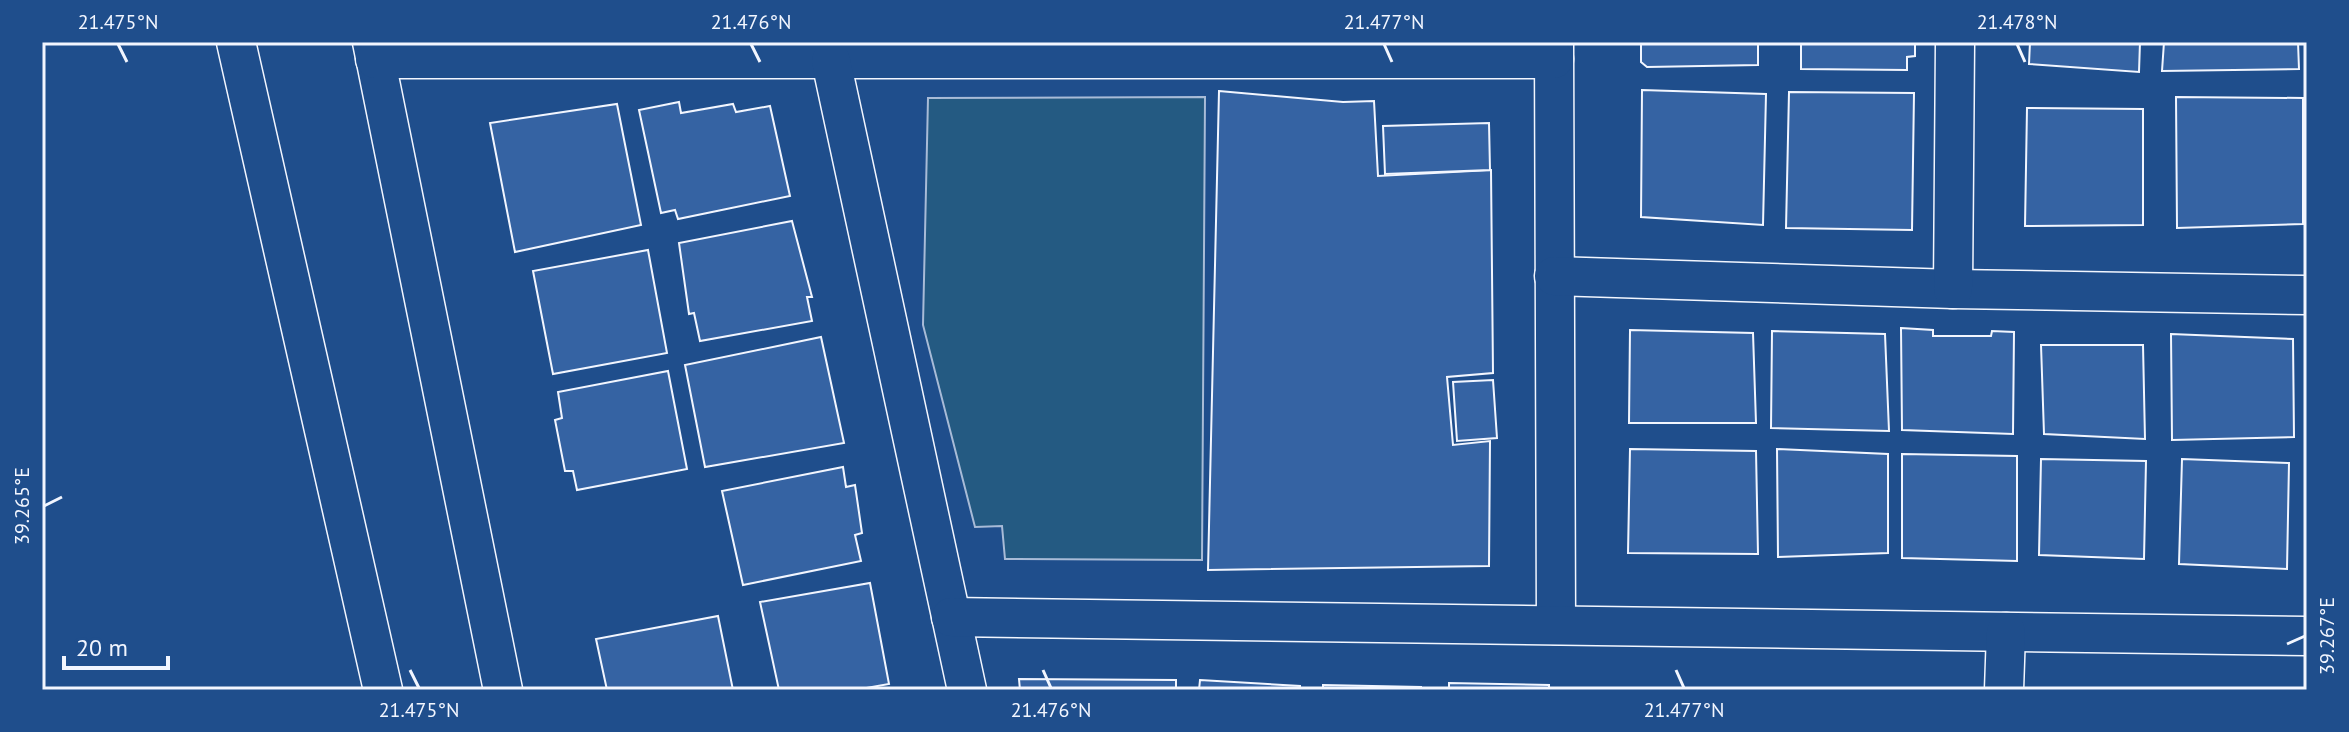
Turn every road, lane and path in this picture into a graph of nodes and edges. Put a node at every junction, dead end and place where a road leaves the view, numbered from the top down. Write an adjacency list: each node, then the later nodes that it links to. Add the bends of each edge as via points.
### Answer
1 (236, 42): 13 (street)
2 (1955, 42): 7 (street)
3 (1554, 50): 5 (street); 6 (street)
4 (374, 51): 5 (street); 14 (street)
5 (831, 61): 9 (street)
6 (1554, 276): 7 (street); 10 (street)
7 (1953, 289): 8 (street)
8 (2307, 295)
9 (951, 617): 10 (street); 15 (street)
10 (1556, 625): 11 (street)
11 (2006, 632): 12 (street); 16 (street)
12 (2307, 636)
13 (383, 690)
14 (503, 690)
15 (967, 690)
16 (2004, 690)

